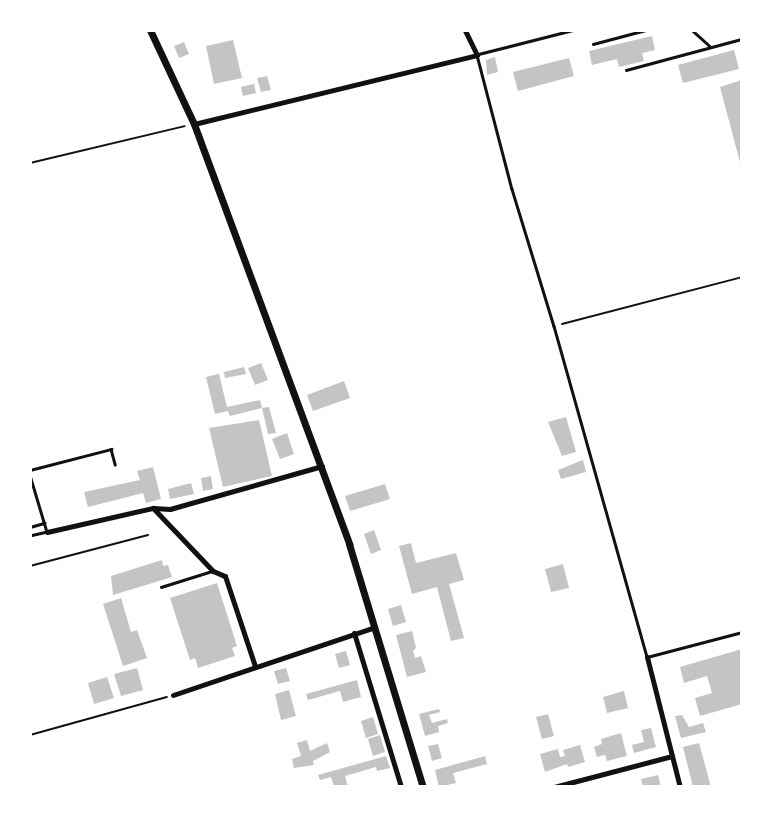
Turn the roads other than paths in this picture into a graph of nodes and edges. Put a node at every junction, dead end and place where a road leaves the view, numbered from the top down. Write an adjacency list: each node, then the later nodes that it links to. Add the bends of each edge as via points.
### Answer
1 (150, 30): 11 (main road)
2 (466, 30): 9 (street)
3 (575, 30): 9 (lane)
4 (646, 30): 7 (lane)
5 (692, 30): 8 (lane)
6 (742, 39): 8 (lane)
7 (593, 44)
8 (712, 47): 10 (lane)
9 (477, 55): 11 (street); 26 (lane)
10 (626, 69)
11 (194, 124): 13 (main road)
12 (115, 464): 14 (lane, via 111,449)
13 (322, 466): 16 (street, via 170,509); 23 (main road)
14 (30, 470)
15 (30, 475): 17 (lane)
16 (153, 508): 19 (street); 21 (street)
17 (44, 523): 18 (lane); 19 (lane)
18 (30, 527)
19 (47, 532): 20 (lane)
20 (30, 536)
21 (213, 571): 22 (lane); 27 (street, via 225,576)
22 (161, 587)
23 (375, 627): 25 (street); 31 (main road)
24 (742, 632): 26 (lane)
25 (354, 634): 27 (street); 30 (street)
26 (647, 657): 29 (street)
27 (255, 666): 28 (street)
28 (173, 695)
29 (671, 756): 32 (street); 33 (street)
30 (401, 787)
31 (423, 787)
32 (554, 787)
33 (680, 787)

